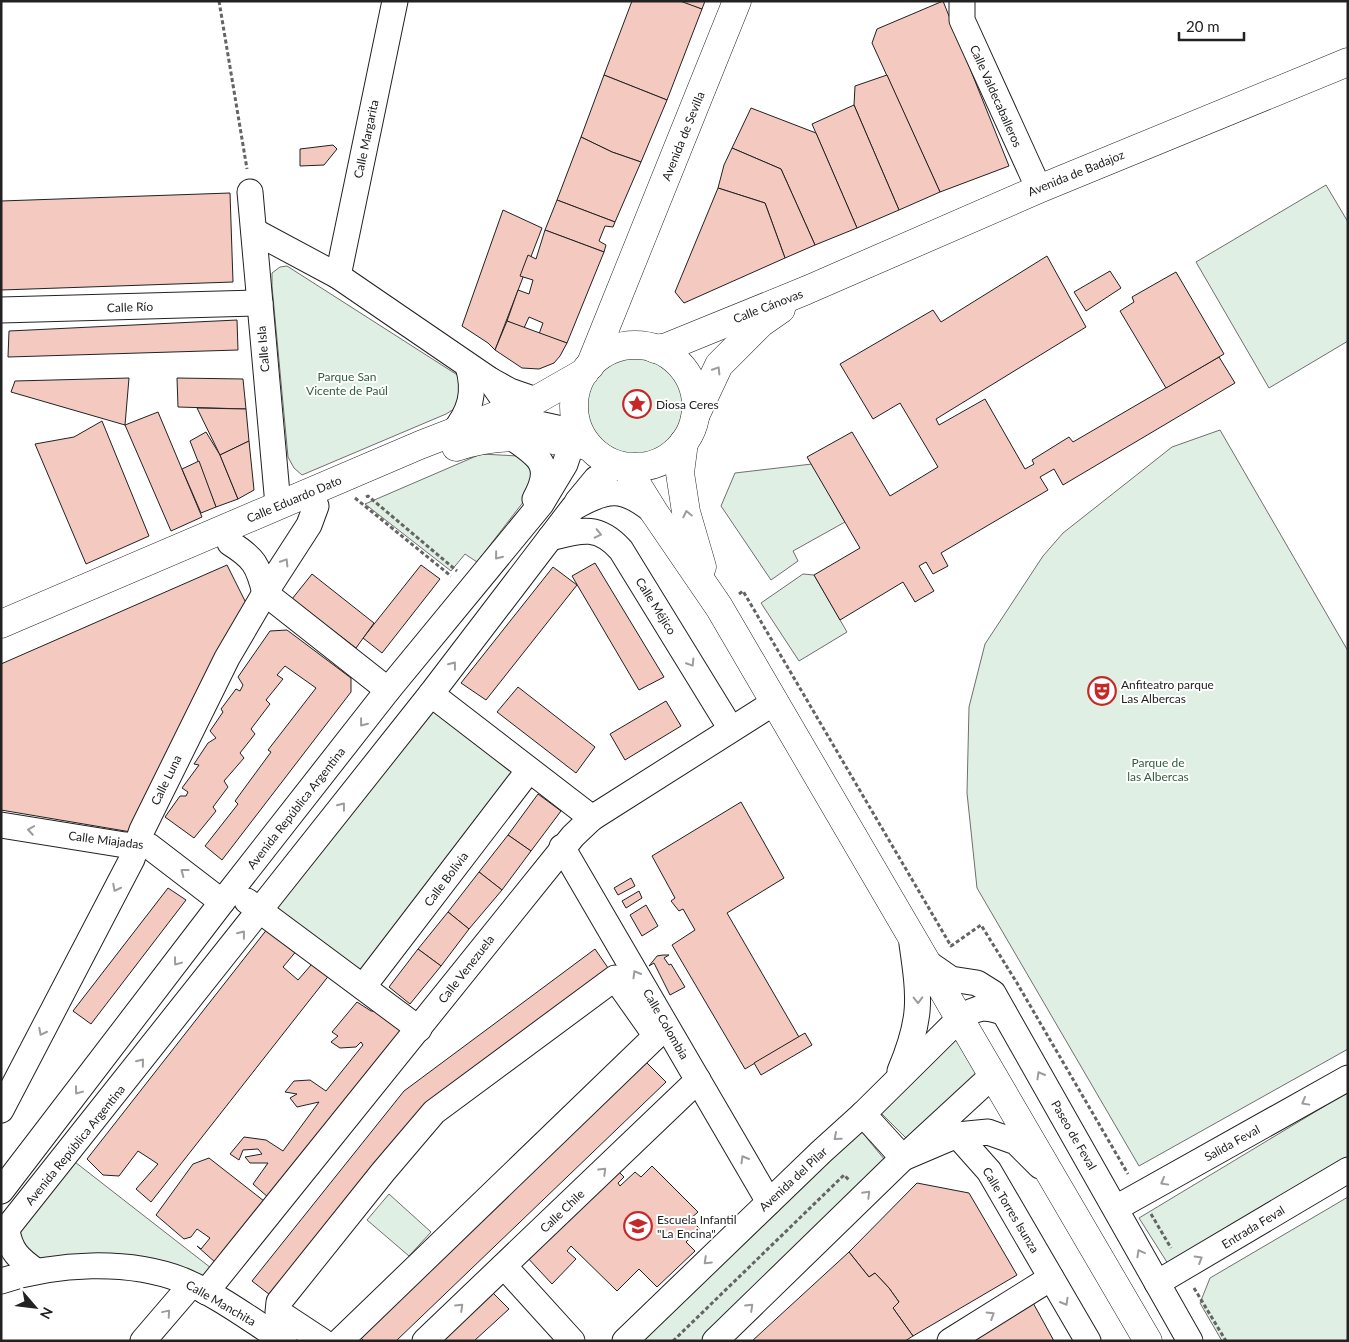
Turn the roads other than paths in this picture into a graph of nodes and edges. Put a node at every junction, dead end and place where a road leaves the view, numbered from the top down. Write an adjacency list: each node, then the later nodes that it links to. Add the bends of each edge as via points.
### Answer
1 (394, 1): 9 (street, Calle Margarita)
2 (737, 1): 8 (main road, Avenida de Sevilla)
3 (962, 1): 5 (street, Calle Valdecaballeros, via 962,20)
4 (1348, 62): 5 (main road, Avenida de Badajoz)
5 (1039, 189): 10 (main road, Avenida de Badajoz)
6 (250, 192): 7 (street, Calle Isla)
7 (254, 231): 9 (street); 11 (street, Calle Isla)
8 (629, 270): 13 (main road, Avenida de Sevilla, via 621,307 628,335); 15 (main road, Avenida de Sevilla)
9 (338, 276): 14 (street)
10 (807, 290): 13 (main road, Calle Cánovas, via 667,347); 19 (main road, Calle Cánovas, one-way to 10, via 709,383 725,358 761,323)
11 (260, 303): 12 (street, Calle Río); 25 (street, Calle Isla)
12 (1, 310)
13 (648, 347): 15 (main road, via 622,347 610,351); 19 (main road, via 675,361 690,380)
14 (468, 366): 16 (street); 20 (street, via 472,380 471,402 467,414)
15 (587, 369): 17 (main road, Calle Eduardo Dato); 21 (main road, via 574,400)
16 (490, 380): 17 (street); 18 (street)
17 (536, 400): 18 (main road, Calle Eduardo Dato)
18 (511, 410): 20 (main road, Calle Eduardo Dato); 21 (street, via 525,421)
19 (696, 414): 23 (main road)
20 (453, 433): 25 (main road, Calle Eduardo Dato)
21 (578, 434): 22 (main road, Calle Eduardo Dato, via 553,438); 24 (main road, via 600,456); 29 (street, Avenida República Argentina, via 553,487)
22 (511, 437): 26 (main road, Calle Eduardo Dato, via 477,440 351,499); 29 (street, via 533,452 542,462 545,472 538,494)
23 (684, 442): 24 (main road, via 671,456 656,464); 33 (main road, one-way to 23, via 686,512 680,474)
24 (622, 466): 27 (street, Avenida República Argentina, via 596,479); 28 (main road)
25 (278, 505): 34 (main road, Calle Eduardo Dato)
26 (316, 506): 31 (main road, Calle Eduardo Dato); 32 (street, Calle Luna, one-way to 26, via 309,525)
27 (573, 508): 28 (street, Avenida República Argentina, via 592,497 621,492 637,498); 30 (street, Avenida República Argentina)
28 (654, 512): 33 (main road)
29 (518, 531): 36 (street, Avenida República Argentina, one-way to 36)
30 (550, 538): 37 (street, Avenida República Argentina, one-way to 30); 39 (street, Calle Méjico, one-way to 39, via 593,531 612,540 641,581)
31 (230, 542): 32 (street, via 258,567); 35 (main road, Calle Eduardo Dato)
32 (265, 593): 36 (street); 43 (street, Calle Luna, via 227,658)
33 (715, 600): 38 (main road)
34 (1, 624)
35 (1, 640)
36 (388, 690): 45 (street, Avenida República Argentina, one-way to 45)
37 (431, 694): 40 (street); 46 (street, Avenida República Argentina, one-way to 37)
38 (775, 702): 39 (street, Calle Venezuela); 47 (main road)
39 (731, 729): 41 (street, Calle Venezuela)
40 (529, 770): 41 (street); 49 (street, Calle Bolivia)
41 (592, 818): 44 (street, Calle Venezuela)
42 (1, 826): 43 (street, Calle Miajadas, one-way to 42, via 125,845)
43 (138, 844): 45 (street, Calle Miajadas, one-way to 43, via 149,846); 57 (street, Calle Luna, one-way to 57)
44 (562, 847): 52 (street, Calle Venezuela); 56 (street, Calle Colombia, one-way to 44)
45 (227, 895): 46 (street, Calle Miajadas); 63 (street, Avenida República Argentina, one-way to 63)
46 (260, 911): 49 (street); 66 (street, Avenida República Argentina, one-way to 46)
47 (911, 934): 48 (main road); 55 (street, one-way to 55, via 919,1011 913,1040)
48 (928, 963): 50 (street, Paseo de Feval, via 951,979 977,983 985,988 993,994); 51 (main road)
49 (362, 987): 52 (street)
50 (1004, 1013): 51 (street, Avenida del Pilar, via 989,1006 970,1011); 65 (street, Paseo de Feval, one-way to 50)
51 (960, 1018): 53 (main road); 55 (street, Avenida del Pilar)
52 (419, 1029): 72 (street, Calle Venezuela)
53 (993, 1075): 60 (street); 62 (main road)
54 (1348, 1078): 65 (street, Salida Feval, one-way to 65)
55 (897, 1079): 58 (street, Avenida del Pilar)
56 (698, 1080): 64 (street, Calle Colombia, one-way to 56); 67 (street, Calle Chile, one-way to 56)
57 (1, 1110)
58 (864, 1114): 60 (street); 64 (street, Avenida del Pilar, one-way to 64)
59 (957, 1135): 60 (street); 62 (street, via 988,1132 1016,1142); 69 (street, Calle Torres Isunza, via 990,1171)
60 (903, 1158): 73 (street, one-way to 60)
61 (1348, 1170): 71 (street, Entrada Feval, one-way to 61)
62 (1054, 1180): 83 (main road)
63 (1, 1191)
64 (769, 1202): 80 (street, Avenida del Pilar, one-way to 80)
65 (1116, 1208): 71 (street, Paseo de Feval, one-way to 65)
66 (4, 1233): 68 (street, via 15,1254)
67 (504, 1266): 78 (street, Calle Chile, one-way to 67); 79 (street)
68 (36, 1271): 70 (street, Calle Manchita); 72 (street, Calle Manchita, via 55,1267 145,1271)
69 (1051, 1278): 81 (street, one-way to 69); 82 (street, Calle Torres Isunza, one-way to 82)
70 (1, 1281)
71 (1157, 1283): 84 (street, Paseo de Feval)
72 (198, 1288): 74 (street, Calle Venezuela, one-way to 72); 75 (street, Calle Manchita)
73 (717, 1338)
74 (143, 1341)
75 (284, 1341)
76 (322, 1341): 77 (street, via 278,1312 279,1302 383,1172 434,1112 615,978 656,1036)
77 (340, 1341)
78 (425, 1341)
79 (572, 1341)
80 (625, 1341)
81 (950, 1341)
82 (1088, 1341)
83 (1148, 1341)
84 (1190, 1341)

